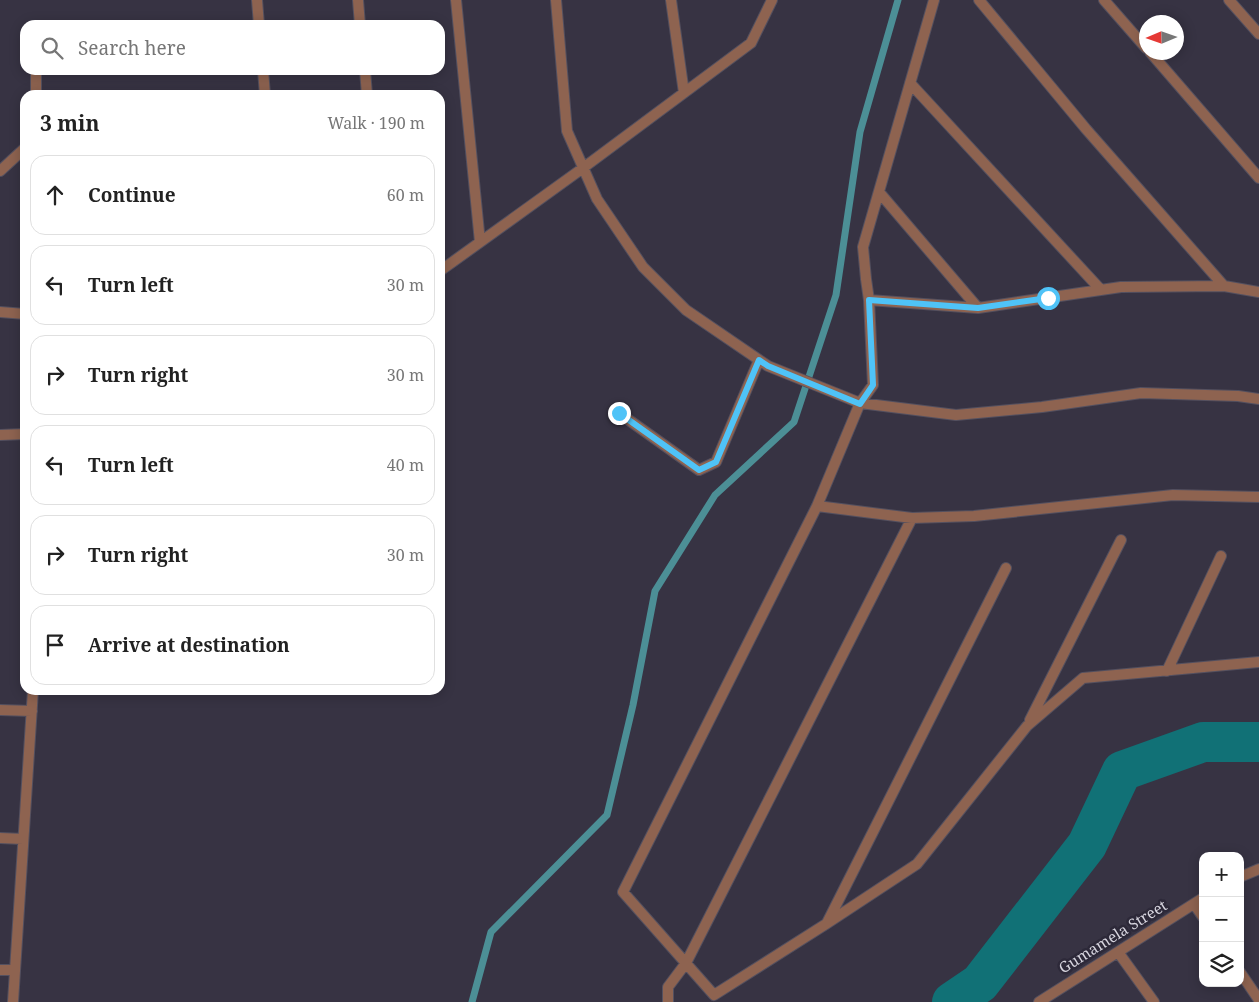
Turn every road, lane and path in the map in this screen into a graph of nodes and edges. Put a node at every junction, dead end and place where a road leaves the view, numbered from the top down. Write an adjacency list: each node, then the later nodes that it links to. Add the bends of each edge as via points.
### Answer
1 (257, 0): 11 (street)
2 (358, 0): 12 (street)
3 (456, 0): 29 (street)
4 (556, 0): 25 (street, via 567,131)
5 (671, 0): 23 (street)
6 (772, 0): 23 (street, via 751,43)
7 (934, 0): 19 (street)
8 (980, 0): 31 (street, via 1086,129)
9 (1104, 0): 14 (street)
10 (1229, 0): 13 (street)
11 (259, 20)
12 (360, 20)
13 (1259, 34)
14 (1139, 40)
15 (1157, 60): 27 (street)
16 (36, 75): 20 (street)
17 (263, 75): 21 (street)
18 (365, 75): 22 (street)
19 (910, 83): 28 (street); 32 (street)
20 (36, 90)
21 (265, 90)
22 (367, 90)
23 (684, 93): 25 (street)
24 (20, 153): 26 (street)
25 (583, 168): 29 (street); 38 (street, via 597,199 643,267 686,310)
26 (0, 171)
27 (1259, 178)
28 (879, 192): 34 (street, via 864,247); 35 (street)
29 (480, 242): 30 (street)
30 (445, 267)
31 (1224, 286): 32 (street); 33 (street)
32 (1101, 290): 35 (street)
33 (1259, 292)
34 (869, 300): 35 (street); 40 (street, via 873,385)
35 (978, 308)
36 (0, 312): 37 (street)
37 (20, 314)
38 (759, 360): 40 (street); 41 (street, via 716,462 699,470)
39 (1259, 399): 40 (street, via 1141,393 956,415)
40 (860, 404): 45 (street)
41 (619, 413)
42 (20, 434): 43 (street)
43 (0, 435)
44 (1259, 496): 46 (street, via 1173,495 974,516)
45 (817, 506): 46 (street); 63 (street, via 623,892)
46 (912, 518): 63 (street)
47 (1121, 540): 55 (street)
48 (1221, 556): 51 (street)
49 (1006, 568): 61 (street)
50 (1259, 662): 51 (street)
51 (1167, 671): 55 (street, via 1083,678)
52 (33, 695): 54 (street)
53 (0, 710): 54 (street)
54 (32, 711): 57 (street)
55 (1027, 726): 61 (street, via 917,864)
56 (0, 838): 57 (street)
57 (23, 839): 65 (street)
58 (1259, 869): 59 (street)
59 (1244, 876)
60 (1198, 901): 62 (street, Gumamela Street)
61 (826, 924): 63 (street, via 714,995)
62 (1118, 952): 68 (street, Gumamela Street); 71 (street)
63 (686, 963): 70 (street, via 668,986)
64 (0, 970): 65 (street)
65 (14, 970): 69 (street)
66 (1244, 978): 67 (street)
67 (1259, 1000)
68 (1042, 1001)
69 (13, 1002)
70 (668, 1002)
71 (1154, 1002)

